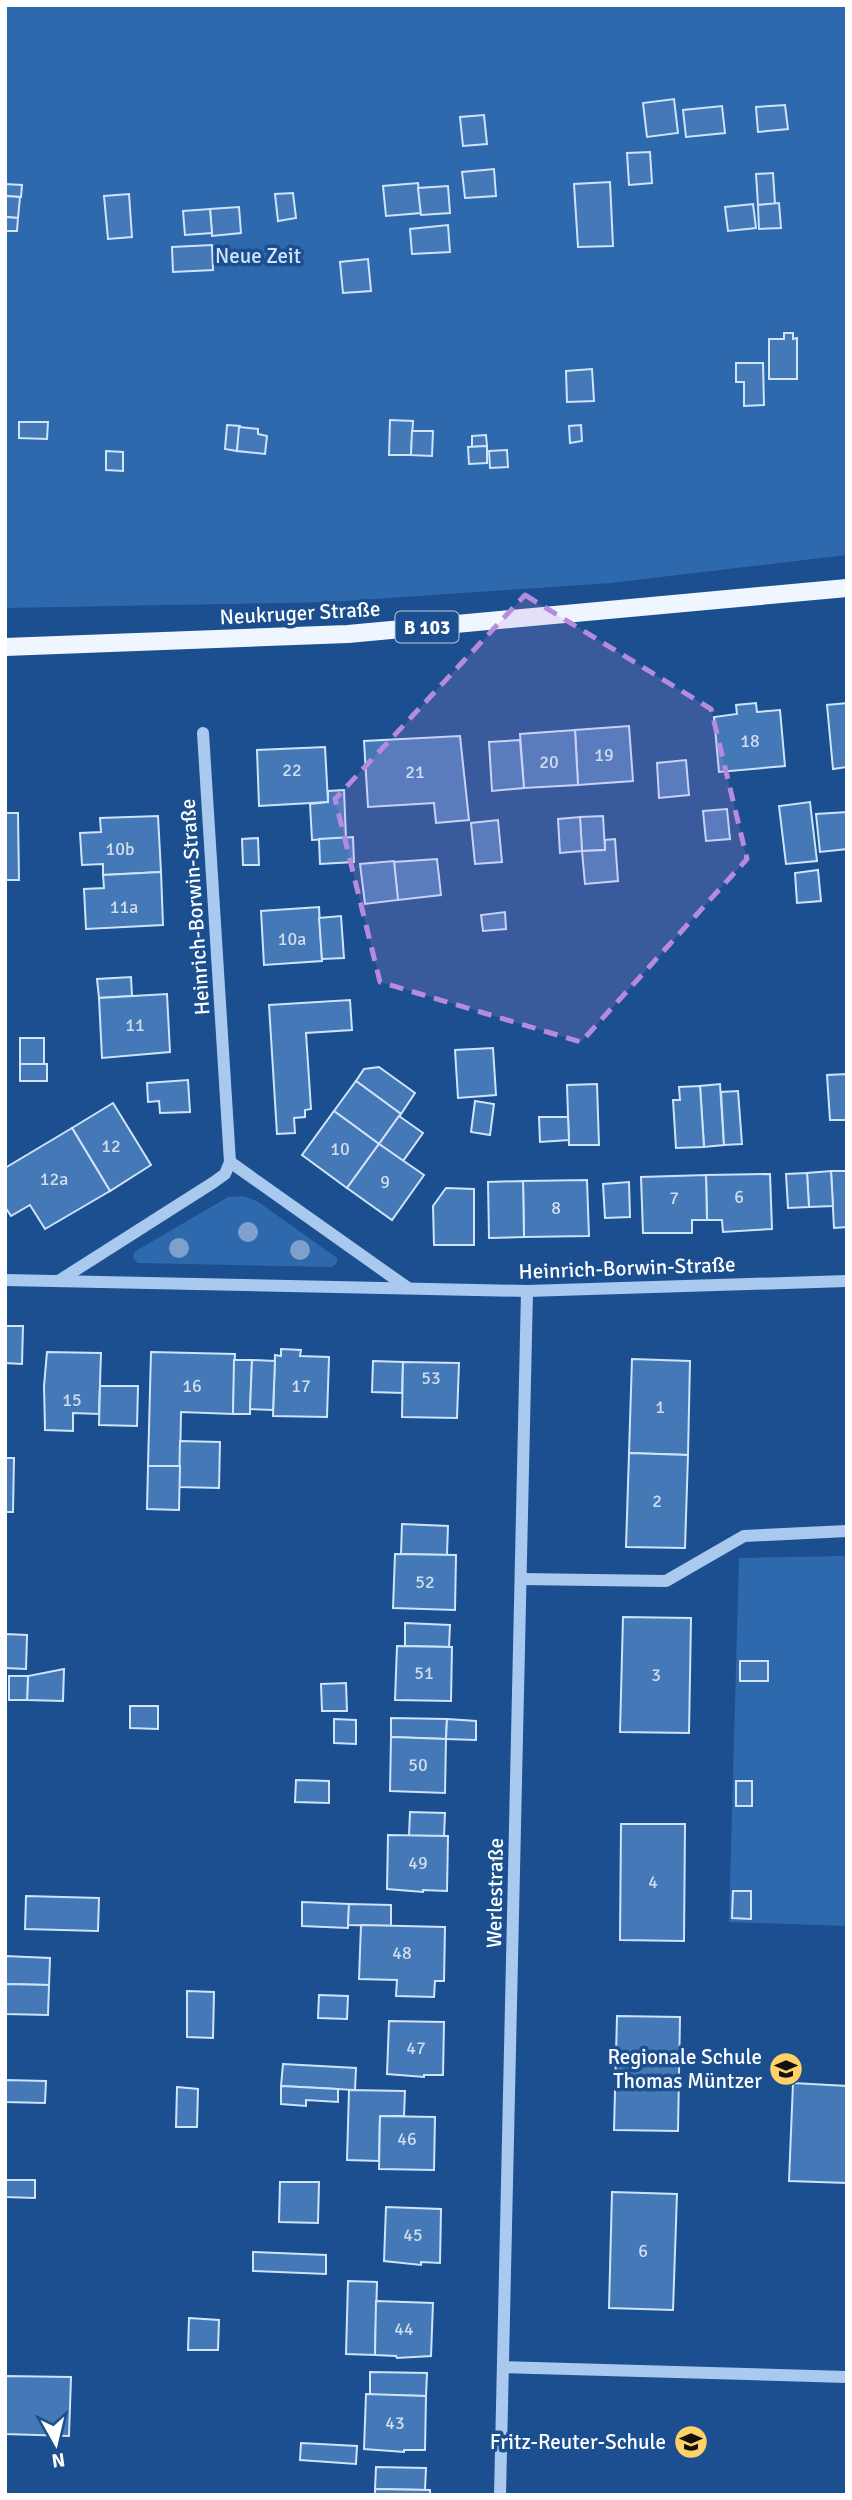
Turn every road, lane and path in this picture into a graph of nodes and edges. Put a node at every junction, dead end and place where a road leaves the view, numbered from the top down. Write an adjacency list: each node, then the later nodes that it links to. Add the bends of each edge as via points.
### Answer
1 (847, 588): 2 (main road, Neukruger Straße / B 103, via 348,634)
2 (5, 647)
3 (203, 733): 4 (street, Heinrich-Borwin-Straße)
4 (230, 1162): 6 (street, via 225,1174 214,1182); 8 (street)
5 (5, 1280): 6 (street, Heinrich-Borwin-Straße)
6 (60, 1281): 8 (street, Heinrich-Borwin-Straße)
7 (847, 1281): 9 (street, Heinrich-Borwin-Straße)
8 (408, 1288): 9 (street, Heinrich-Borwin-Straße)
9 (527, 1291): 11 (street, Werlestraße)
10 (847, 1531): 11 (street, via 744,1536 666,1581)
11 (521, 1579): 12 (street, Werlestraße)
12 (503, 2367): 13 (street); 14 (street, Werlestraße)
13 (847, 2377)
14 (500, 2495)

